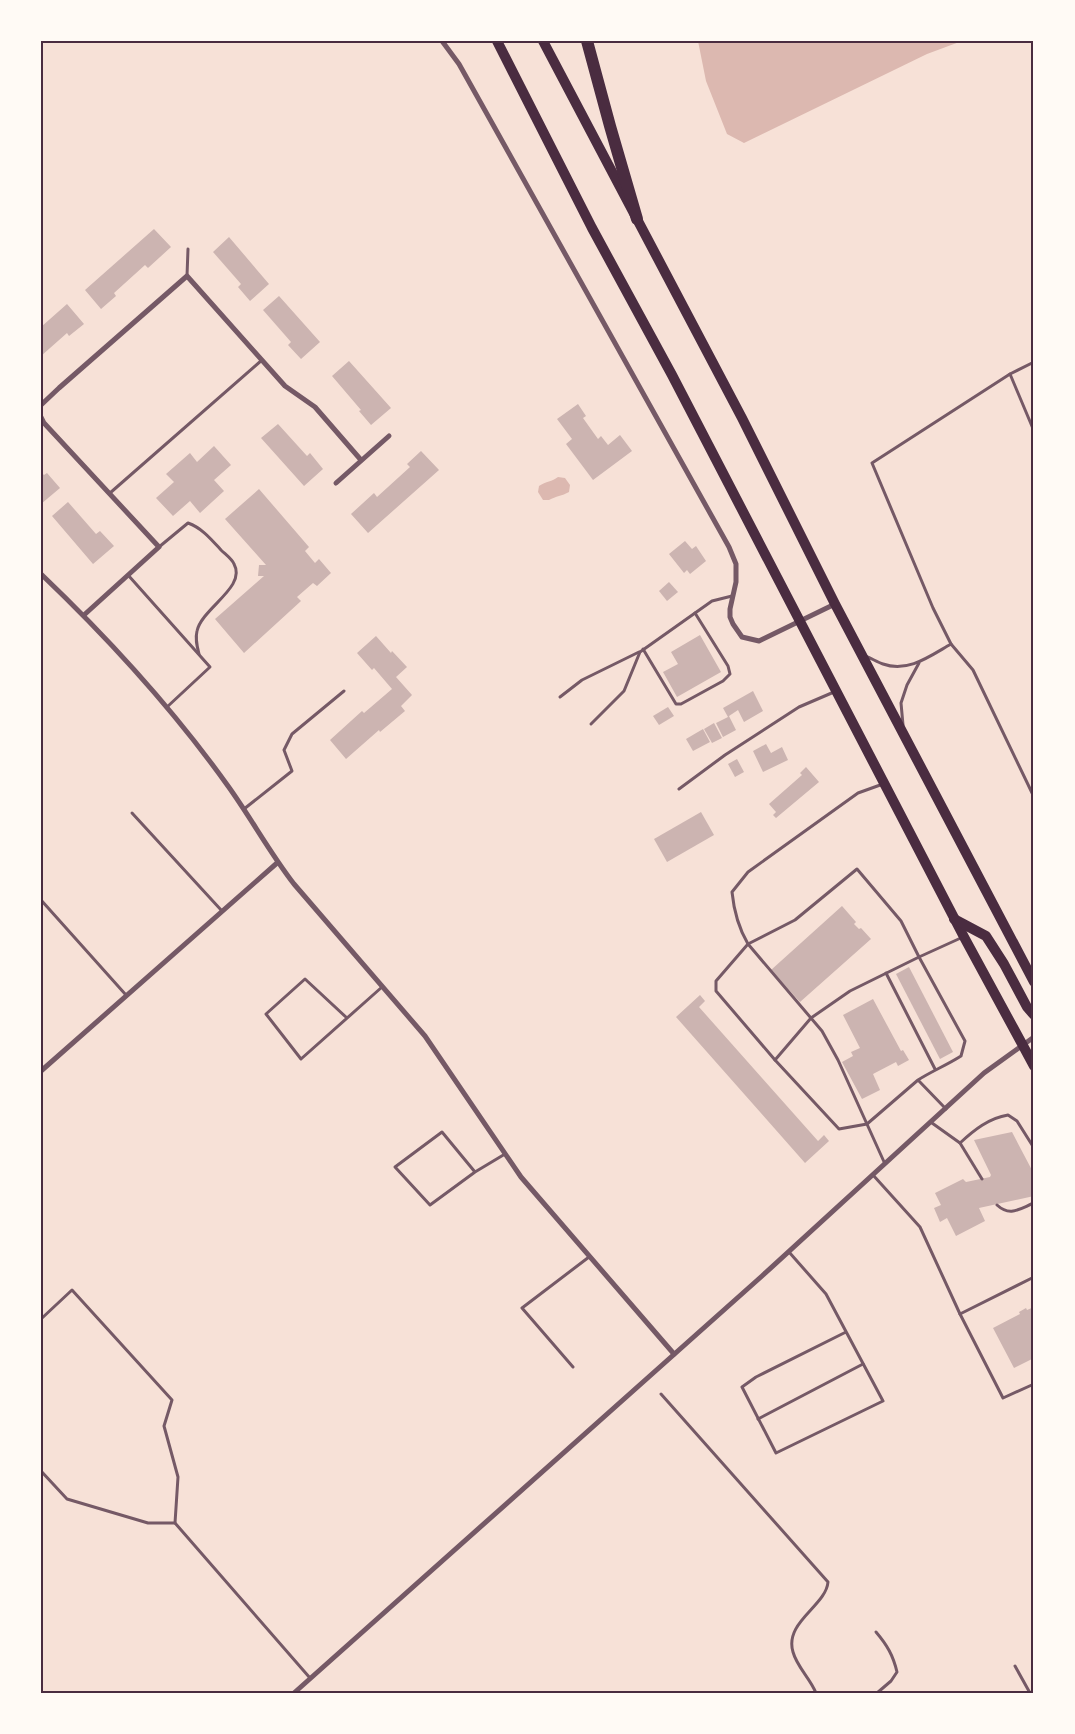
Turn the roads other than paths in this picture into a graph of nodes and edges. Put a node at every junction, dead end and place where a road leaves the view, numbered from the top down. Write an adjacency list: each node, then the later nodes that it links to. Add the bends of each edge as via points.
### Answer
1 (442, 41): 21 (street, via 464,73 729,547 736,564)
2 (497, 41): 25 (main road)
3 (543, 41): 5 (main road)
4 (588, 41): 5 (highway)
5 (637, 219): 22 (main road)
6 (188, 249): 7 (lane)
7 (187, 276): 8 (street); 11 (street)
8 (262, 360): 15 (street, via 285,386 315,407); 17 (lane)
9 (1034, 362): 10 (lane)
10 (1010, 374): 13 (lane); 26 (lane, via 872,462)
11 (41, 405)
12 (41, 417): 17 (street)
13 (1034, 431)
14 (389, 436): 15 (street)
15 (361, 460): 16 (street)
16 (336, 483)
17 (109, 494): 18 (street)
18 (159, 547): 20 (street); 29 (lane, via 188,523 200,528 234,564 238,575 233,586 199,623 196,636)
19 (41, 574): 24 (street)
20 (128, 575): 24 (street); 29 (lane)
21 (733, 596): 23 (lane, via 712,601); 25 (street, via 730,608 733,624 746,639 759,640)
22 (836, 604): 25 (street); 30 (main road)
23 (695, 612): 27 (lane); 27 (lane, via 728,666 730,674 723,681 676,704)
24 (84, 616): 35 (street)
25 (799, 621): 33 (main road)
26 (951, 644): 31 (lane); 40 (lane, via 972,670)
27 (644, 649): 28 (lane)
28 (640, 652): 34 (lane, via 582,680); 36 (lane, via 624,691)
29 (199, 654): 35 (lane, via 210,667)
30 (863, 654): 31 (lane, via 899,668); 37 (main road)
31 (919, 662): 37 (lane, via 906,685 901,703)
32 (344, 691): 41 (lane, via 292,734 284,750 292,772)
33 (837, 691): 38 (main road); 39 (lane, via 799,707)
34 (560, 697)
35 (167, 708): 41 (street, via 212,764)
36 (591, 724)
37 (904, 731): 51 (main road)
38 (884, 784): 46 (main road); 48 (lane, via 858,793 748,872 732,892 739,929)
39 (679, 789)
40 (1034, 797)
41 (243, 810): 43 (street)
42 (132, 813): 45 (lane)
43 (277, 863): 45 (street); 52 (street)
44 (41, 900): 53 (lane)
45 (222, 911): 53 (street)
46 (954, 919): 47 (main road); 54 (main road, via 986,936)
47 (964, 937): 49 (lane); 58 (main road)
48 (748, 944): 49 (lane, via 796,920 857,869 901,921); 56 (lane); 59 (lane, via 716,981 716,991)
49 (918, 958): 50 (lane); 61 (lane, via 965,1041 962,1056)
50 (886, 973): 56 (lane, via 850,991); 61 (lane)
51 (1034, 982)
52 (383, 987): 55 (lane); 69 (street, via 425,1036)
53 (127, 996): 62 (street)
54 (1034, 1015)
55 (346, 1018): 55 (lane, via 301,1059 266,1014 305,979)
56 (811, 1018): 59 (lane); 66 (lane, via 838,1060)
57 (1034, 1037): 58 (street)
58 (1023, 1045): 60 (main road); 64 (street, via 984,1073)
59 (775, 1060): 66 (lane, via 839,1129)
60 (1034, 1066)
61 (935, 1069): 63 (lane)
62 (41, 1071)
63 (918, 1080): 64 (lane); 66 (lane)
64 (946, 1109): 65 (street)
65 (932, 1123): 67 (lane); 70 (street)
66 (867, 1124): 70 (lane)
67 (960, 1144): 68 (lane, via 982,1125 997,1116 1008,1115 1017,1121); 73 (lane)
68 (1034, 1148)
69 (505, 1154): 71 (lane); 77 (street, via 521,1178)
70 (886, 1164): 72 (street)
71 (475, 1172): 71 (lane, via 430,1205 395,1167 442,1132)
72 (873, 1176): 76 (street); 79 (lane, via 920,1226)
73 (982, 1179)
74 (1034, 1203): 75 (lane, via 1012,1212)
75 (997, 1205)
76 (789, 1252): 81 (lane, via 826,1294); 82 (street)
77 (590, 1257): 82 (street); 84 (lane, via 522,1308)
78 (1034, 1277): 79 (lane)
79 (960, 1314): 85 (lane, via 1003,1398)
80 (41, 1319): 89 (lane, via 72,1290 172,1400 164,1426 178,1477)
81 (846, 1332): 83 (lane); 87 (lane, via 742,1387)
82 (674, 1354): 92 (street)
83 (863, 1364): 87 (lane); 87 (lane, via 883,1401 776,1453)
84 (573, 1367)
85 (1034, 1384)
86 (661, 1394): 94 (lane, via 828,1582 827,1590 802,1619 793,1636 793,1651)
87 (758, 1419)
88 (41, 1471): 89 (lane, via 67,1499 148,1523)
89 (175, 1523): 92 (lane)
90 (876, 1632): 95 (lane, via 888,1645 897,1672)
91 (1015, 1666): 96 (lane)
92 (310, 1678): 93 (street)
93 (294, 1693)
94 (816, 1693)
95 (877, 1693)
96 (1030, 1693)

